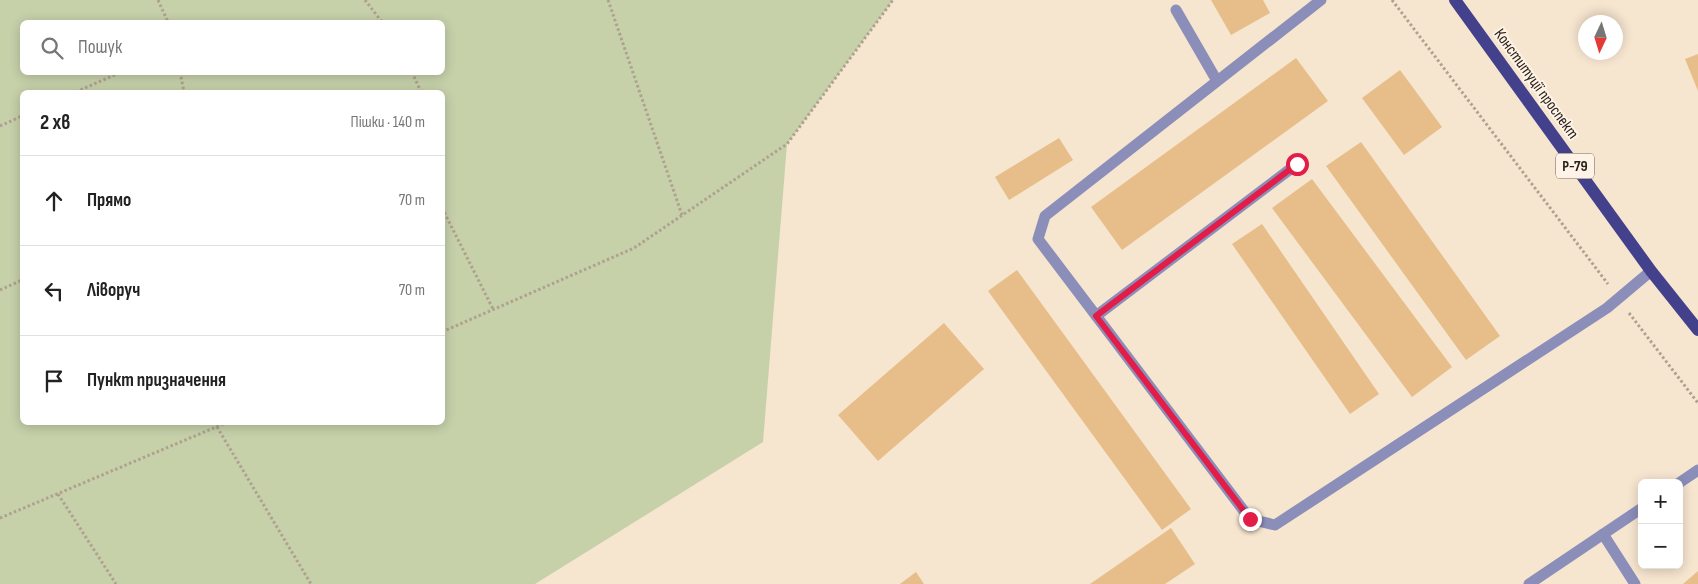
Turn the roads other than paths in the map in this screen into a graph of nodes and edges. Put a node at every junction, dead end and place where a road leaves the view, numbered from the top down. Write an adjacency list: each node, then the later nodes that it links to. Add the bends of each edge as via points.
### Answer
1 (1321, 0): 4 (lane)
2 (1455, 0): 6 (main road, Конституції проспект / Р-79)
3 (1176, 10): 4 (lane)
4 (1218, 81): 7 (lane, via 1046,216 1038,239)
5 (1297, 164): 7 (lane)
6 (1651, 271): 7 (lane, via 1598,314 1275,525 1250,519); 8 (main road, Конституції проспект / Р-79)
7 (1096, 316)
8 (1698, 330)
9 (1698, 470): 10 (lane)
10 (1683, 480)
11 (1638, 511): 12 (lane)
12 (1603, 534): 13 (lane); 14 (lane)
13 (1529, 584)
14 (1635, 584)

